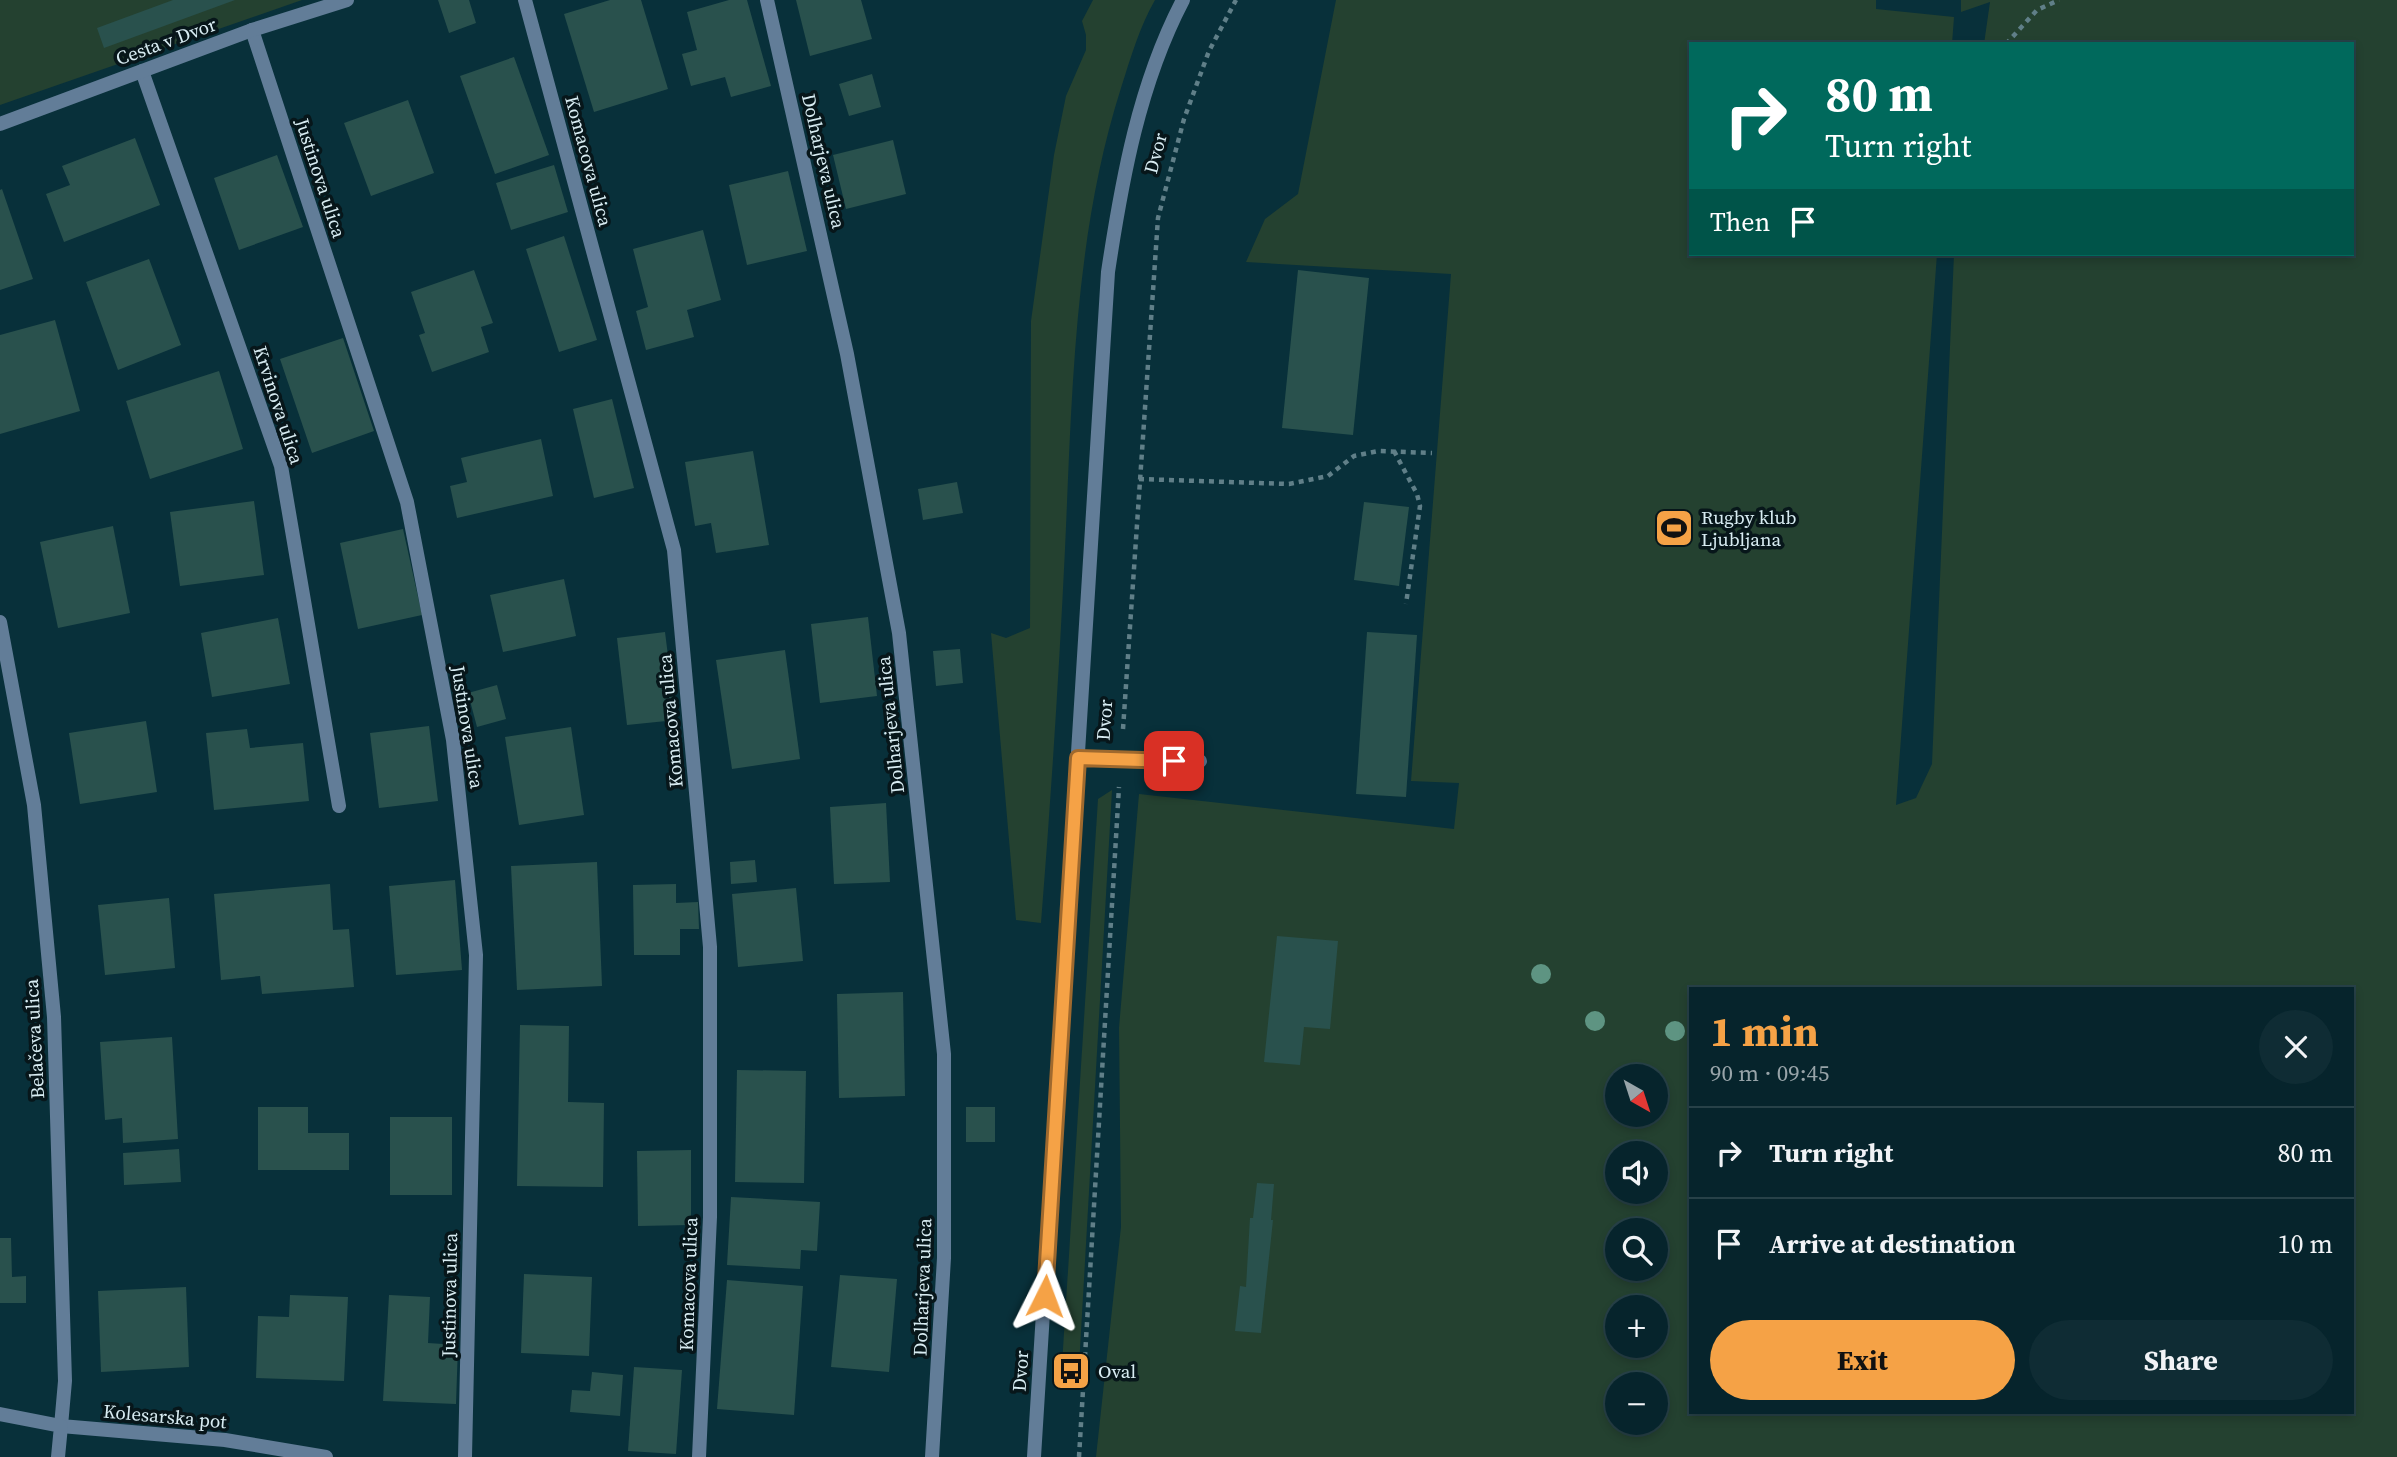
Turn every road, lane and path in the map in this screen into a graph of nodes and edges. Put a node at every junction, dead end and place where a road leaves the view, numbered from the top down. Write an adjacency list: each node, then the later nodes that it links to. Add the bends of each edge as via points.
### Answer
1 (347, 0): 7 (street, Cesta v Dvor)
2 (525, 0): 25 (street, Komacova ulica, via 674,550 710,947 710,1217)
3 (767, 0): 26 (street, Dolharjeva ulica, via 847,354 902,660 944,1054 944,1258)
4 (1184, 0): 16 (street, Dvor, via 1131,138 1108,272)
5 (1236, 0): 13 (path, Dvor, via 1209,51 1184,119 1158,218)
6 (2059, 0): 8 (path, via 2037,10)
7 (252, 30): 9 (street, Cesta v Dvor); 24 (street, Justinova ulica, via 407,502 453,740 476,955)
8 (2008, 42)
9 (142, 71): 10 (street, Cesta v Dvor); 19 (street, Krvinova ulica, via 281,466)
10 (0, 124)
11 (1394, 450): 12 (path); 13 (path, via 1354,456 1328,476 1289,484); 14 (path, via 1420,506)
12 (1432, 453)
13 (1139, 479): 17 (path, Dvor)
14 (1406, 604)
15 (0, 622): 21 (street, Belačeva ulica, via 34,806 54,1017 65,1381)
16 (1078, 758): 17 (street); 27 (street, Dvor)
17 (1121, 761): 18 (street); 28 (path, Dvor)
18 (1200, 761)
19 (340, 806)
20 (0, 1414): 21 (street, Kolesarska pot)
21 (61, 1426): 22 (street, Belačeva ulica); 23 (street, Kolesarska pot, via 225,1440)
22 (58, 1457)
23 (326, 1457)
24 (465, 1457)
25 (699, 1457)
26 (932, 1457)
27 (1034, 1457)
28 (1079, 1457)

